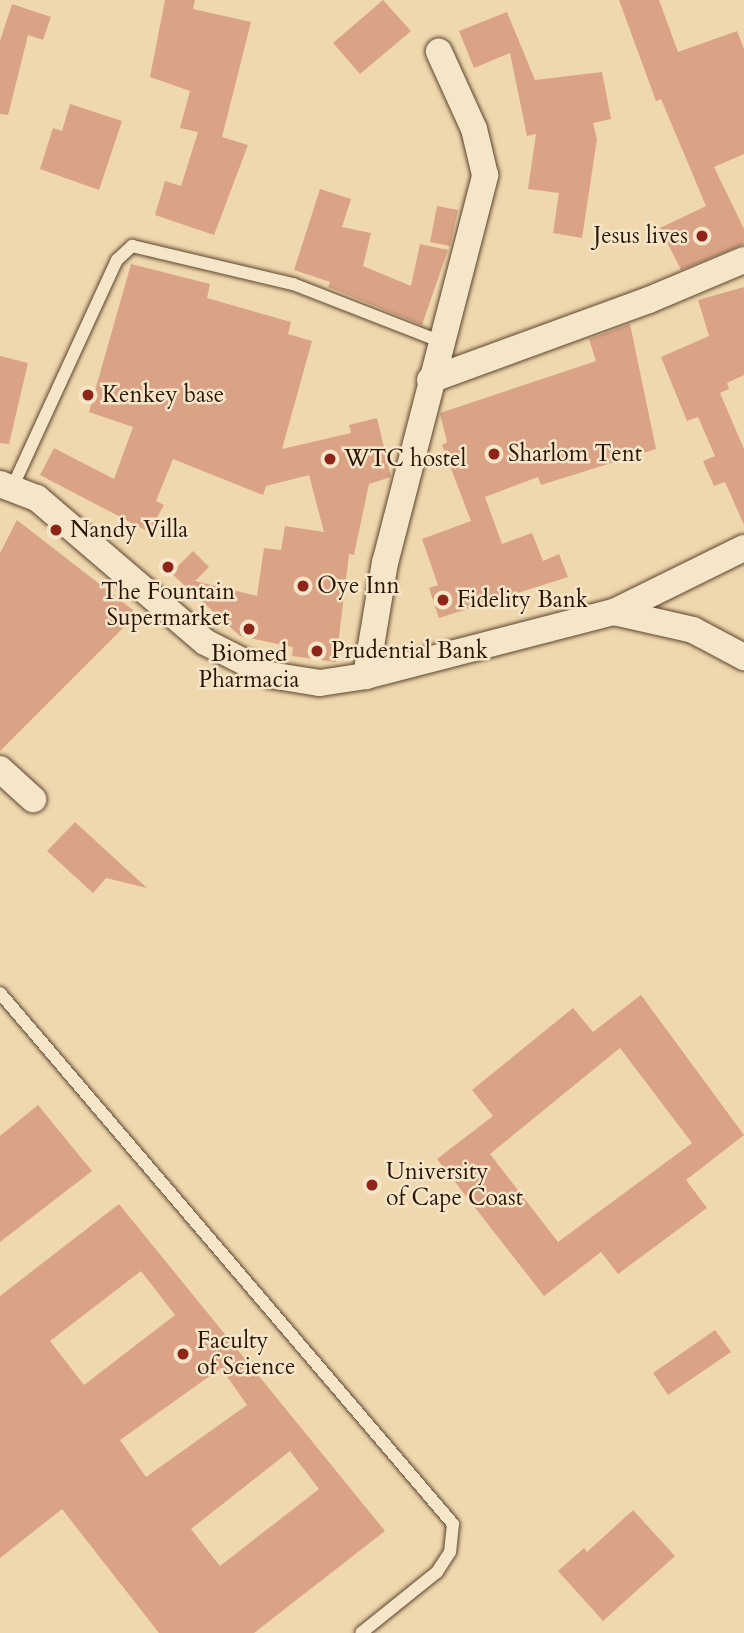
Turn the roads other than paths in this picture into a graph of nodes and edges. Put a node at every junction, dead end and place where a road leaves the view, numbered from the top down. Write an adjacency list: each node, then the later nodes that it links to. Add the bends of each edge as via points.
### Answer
1 (439, 52): 3 (street, via 474,129 485,175)
2 (744, 260): 4 (street)
3 (439, 341): 4 (street); 5 (lane, via 293,284 132,246 117,260)
4 (430, 380): 9 (street, via 385,563)
5 (6, 486): 9 (street, via 37,498 205,642 270,675 320,683)
6 (744, 548): 7 (street)
7 (614, 612): 8 (street, via 693,630); 9 (street)
8 (744, 657)
9 (366, 676)
10 (0, 769): 11 (street)
11 (33, 799)
12 (0, 993): 13 (lane, via 453,1524 450,1552 437,1572)
13 (361, 1633)

